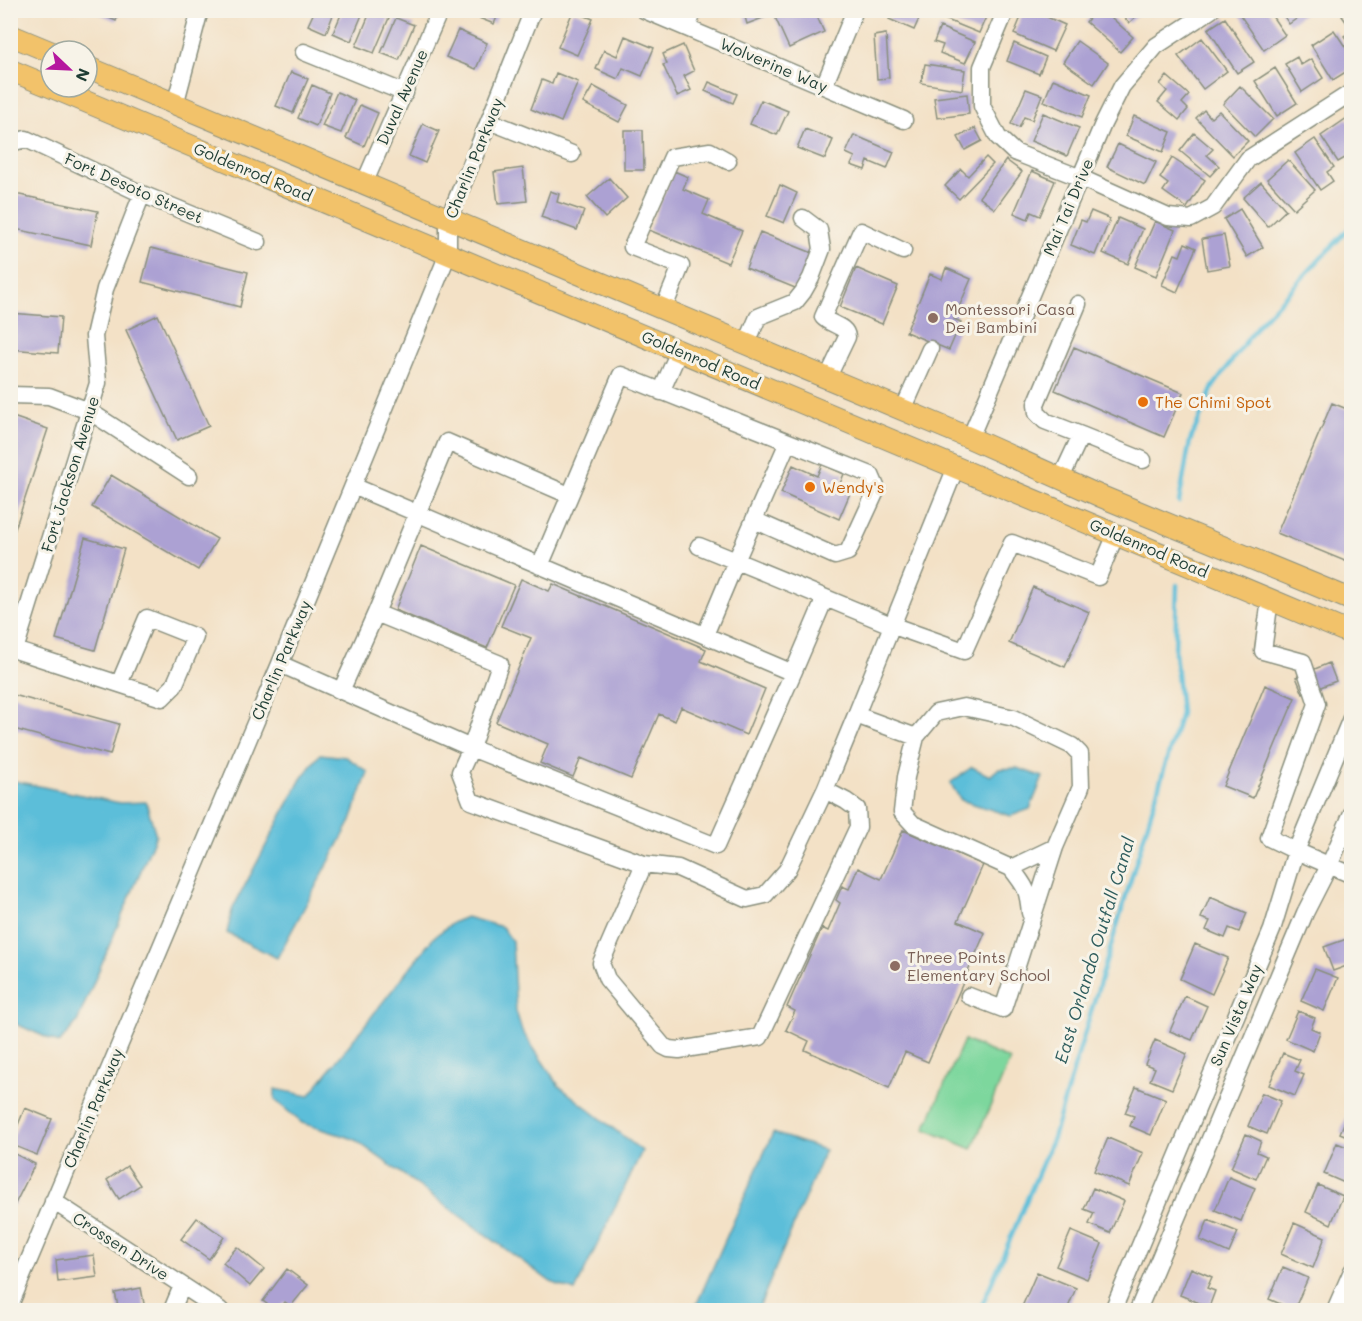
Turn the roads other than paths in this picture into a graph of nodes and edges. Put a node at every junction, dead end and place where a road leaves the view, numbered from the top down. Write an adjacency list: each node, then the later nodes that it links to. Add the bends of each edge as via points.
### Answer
1 (200, 10): 20 (street)
2 (440, 10): 18 (street, Duval Avenue)
3 (533, 10): 22 (street, Charlin Parkway)
4 (644, 10): 9 (street, Wolverine Way)
5 (694, 10): 9 (street)
6 (855, 10): 16 (street)
7 (1006, 10): 26 (street, via 982,67 982,106 998,137 1014,152)
8 (1211, 10): 26 (street, Mai Tai Drive, via 1156,46 1122,86)
9 (687, 28): 16 (street, Wolverine Way)
10 (10, 35): 11 (main road)
11 (39, 47)
12 (304, 52): 18 (street)
13 (10, 70): 15 (main road, Goldenrod Road)
14 (99, 73): 20 (main road, Goldenrod Road)
15 (39, 82)
16 (824, 86): 21 (street, Wolverine Way)
17 (1352, 92): 26 (street, via 1248,159 1213,207 1191,219 1168,217)
18 (405, 93): 27 (street, Duval Avenue)
19 (80, 99): 33 (main road, Goldenrod Road)
20 (175, 105): 27 (main road, Goldenrod Road)
21 (904, 120)
22 (489, 121): 24 (street); 30 (street, Charlin Parkway)
23 (10, 143): 28 (street, Fort Desoto Street, via 27,139)
24 (572, 154)
25 (728, 161): 35 (street, via 710,151 672,157 632,247 681,266)
26 (1080, 178): 46 (street, Mai Tai Drive)
27 (364, 184): 30 (main road, Goldenrod Road)
28 (142, 194): 31 (street, Fort Desoto Street); 44 (street, Fort Jackson Avenue, via 105,289 94,336 98,383)
29 (803, 218): 36 (street, via 819,230 822,249 811,278 795,302 758,317)
30 (448, 220): 33 (street, Charlin Parkway); 35 (main road, Goldenrod Road)
31 (258, 242)
32 (903, 251): 39 (street, via 861,231 823,316 847,333)
33 (448, 254): 38 (main road, Goldenrod Road); 52 (street, Charlin Parkway)
34 (1078, 304): 45 (street, via 1036,404 1037,413 1045,421)
35 (663, 310): 36 (main road, Goldenrod Road)
36 (746, 345): 39 (main road, Goldenrod Road)
37 (930, 348): 43 (street)
38 (679, 351): 40 (street); 42 (main road, Goldenrod Road)
39 (827, 379): 43 (main road, Goldenrod Road)
40 (661, 392): 47 (street); 53 (street, via 621,375)
41 (10, 394): 44 (street, via 48,396)
42 (814, 408): 46 (main road, via 835,402 933,445 962,446); 49 (main road, Goldenrod Road)
43 (903, 410): 46 (main road, Goldenrod Road)
44 (89, 411): 50 (street); 68 (street, Fort Jackson Avenue)
45 (1081, 435): 48 (street); 51 (street)
46 (970, 438): 51 (main road, Goldenrod Road)
47 (790, 443): 56 (street); 56 (street, via 871,475 878,489 848,552 835,556)
48 (1143, 460)
49 (956, 467): 54 (main road, via 977,463 1007,466 1085,498); 57 (main road, Goldenrod Road); 65 (street)
50 (189, 476)
51 (1061, 478): 54 (main road, Goldenrod Road)
52 (353, 486): 55 (street); 69 (street, Charlin Parkway)
53 (569, 495): 55 (street, via 447,442); 60 (street)
54 (1100, 496): 63 (main road, Goldenrod Road)
55 (417, 513): 60 (street); 64 (street)
56 (754, 520): 59 (street)
57 (1116, 534): 62 (main road, Goldenrod Road); 65 (street, via 1098,577 1012,543 964,651)
58 (699, 546): 59 (street)
59 (736, 561): 61 (street); 67 (street)
60 (540, 566): 67 (street)
61 (825, 598): 65 (street); 70 (street)
62 (1270, 599): 66 (main road, Goldenrod Road); 80 (street, via 1263,651 1303,662 1317,704 1269,838)
63 (1352, 600)
64 (376, 613): 72 (street); 76 (street, via 500,664)
65 (891, 625): 73 (street)
66 (1352, 634)
67 (705, 635): 70 (street)
68 (13, 649): 71 (street)
69 (280, 664): 72 (street); 87 (street, Charlin Parkway)
70 (793, 673): 76 (street, via 716,846)
71 (120, 684): 71 (street, via 147,618 195,637 174,686 162,698)
72 (341, 691): 76 (street)
73 (856, 715): 75 (street); 77 (street)
74 (1352, 716): 80 (street, Sun Vista Way)
75 (916, 737): 79 (street, via 936,713 964,707 1014,718 1072,746 1080,754 1081,787); 83 (street, via 902,812 913,824)
76 (471, 748): 81 (street, via 460,772 471,801)
77 (825, 790): 81 (street, via 787,870 765,895 747,898 678,868); 81 (street, via 857,809 858,827 760,1037 669,1049 607,979 601,963)
78 (1352, 813): 82 (street, Sun Vista Way)
79 (1055, 847): 83 (street); 85 (street)
80 (1296, 851): 82 (street); 93 (street, Sun Vista Way, via 1272,930)
81 (644, 864)
82 (1329, 866): 84 (street); 94 (street, Sun Vista Way, via 1305,913)
83 (1011, 868): 85 (street, via 1028,894)
84 (1352, 875)
85 (1030, 923): 86 (street, via 1003,1009)
86 (969, 996)
87 (53, 1202): 89 (street, Crossen Drive); 90 (street, Charlin Parkway)
88 (1352, 1271): 95 (street)
89 (183, 1286): 91 (street); 92 (street, Crossen Drive)
90 (10, 1305)
91 (172, 1311)
92 (220, 1311)
93 (1113, 1311)
94 (1138, 1311)
95 (1335, 1311)

